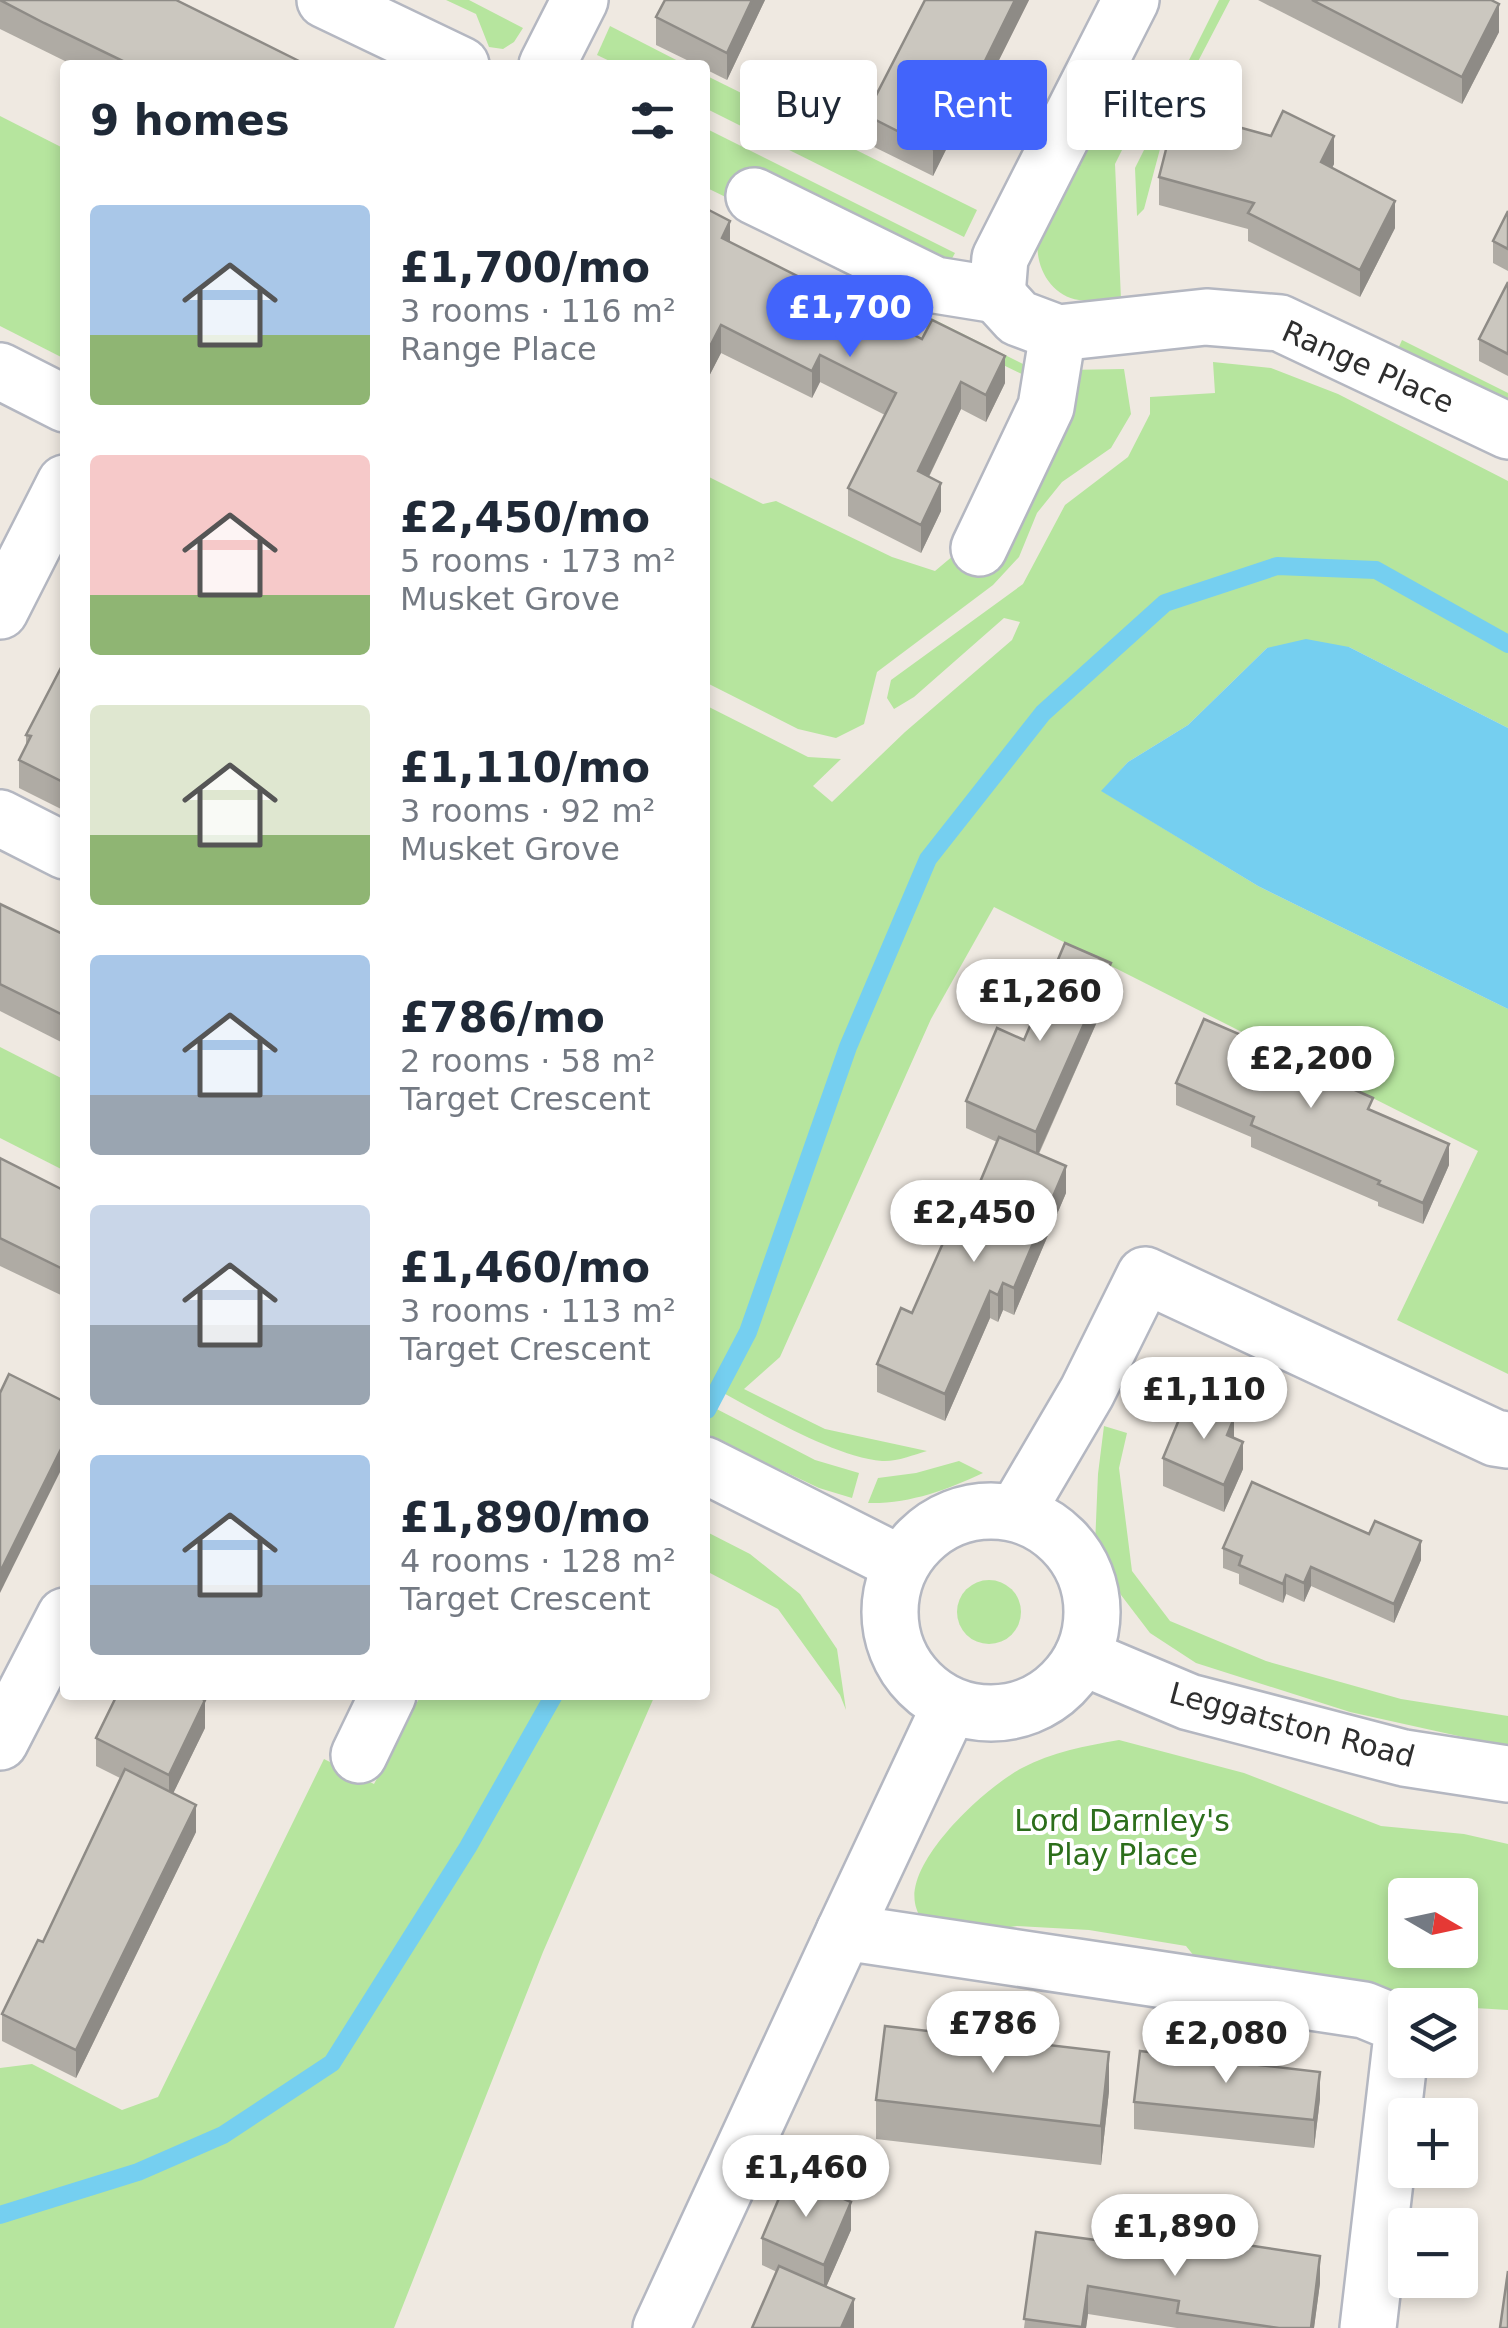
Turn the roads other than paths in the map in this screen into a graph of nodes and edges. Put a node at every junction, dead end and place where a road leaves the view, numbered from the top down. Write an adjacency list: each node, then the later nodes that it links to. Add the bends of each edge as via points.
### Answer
1 (325, 0): 4 (street)
2 (580, 0): 5 (street)
3 (1131, 0): 7 (street, via 1000,258)
4 (451, 60)
5 (550, 60)
6 (754, 196): 7 (street, via 935,286)
7 (998, 295): 8 (street, via 1018,318)
8 (1058, 333): 11 (street, Range Place, via 1206,317 1280,324); 13 (street, via 1046,408)
9 (0, 371): 10 (street)
10 (60, 401)
11 (1508, 431)
12 (60, 493): 14 (street)
13 (979, 548)
14 (0, 611)
15 (0, 818): 16 (street)
16 (60, 848)
17 (1508, 1440): 19 (street, via 1145,1276)
18 (710, 1468): 20 (street)
19 (1016, 1513): 20 (street, via 982,1510 950,1519 921,1537); 22 (street, via 1048,1528 1074,1554 1089,1586 1092,1622)
20 (901, 1564): 24 (street, via 890,1595 890,1629 900,1660 921,1687)
21 (60, 1626): 25 (street)
22 (1082, 1657): 24 (street, via 1040,1702 979,1714); 27 (street, Leggatston Road, via 1188,1702 1404,1758)
23 (386, 1700): 26 (street)
24 (950, 1706): 28 (street)
25 (0, 1742)
26 (359, 1755)
27 (1508, 1774)
28 (844, 1932): 29 (street); 30 (street, via 1364,2010 1403,2026)
29 (661, 2328)
30 (1368, 2328)

